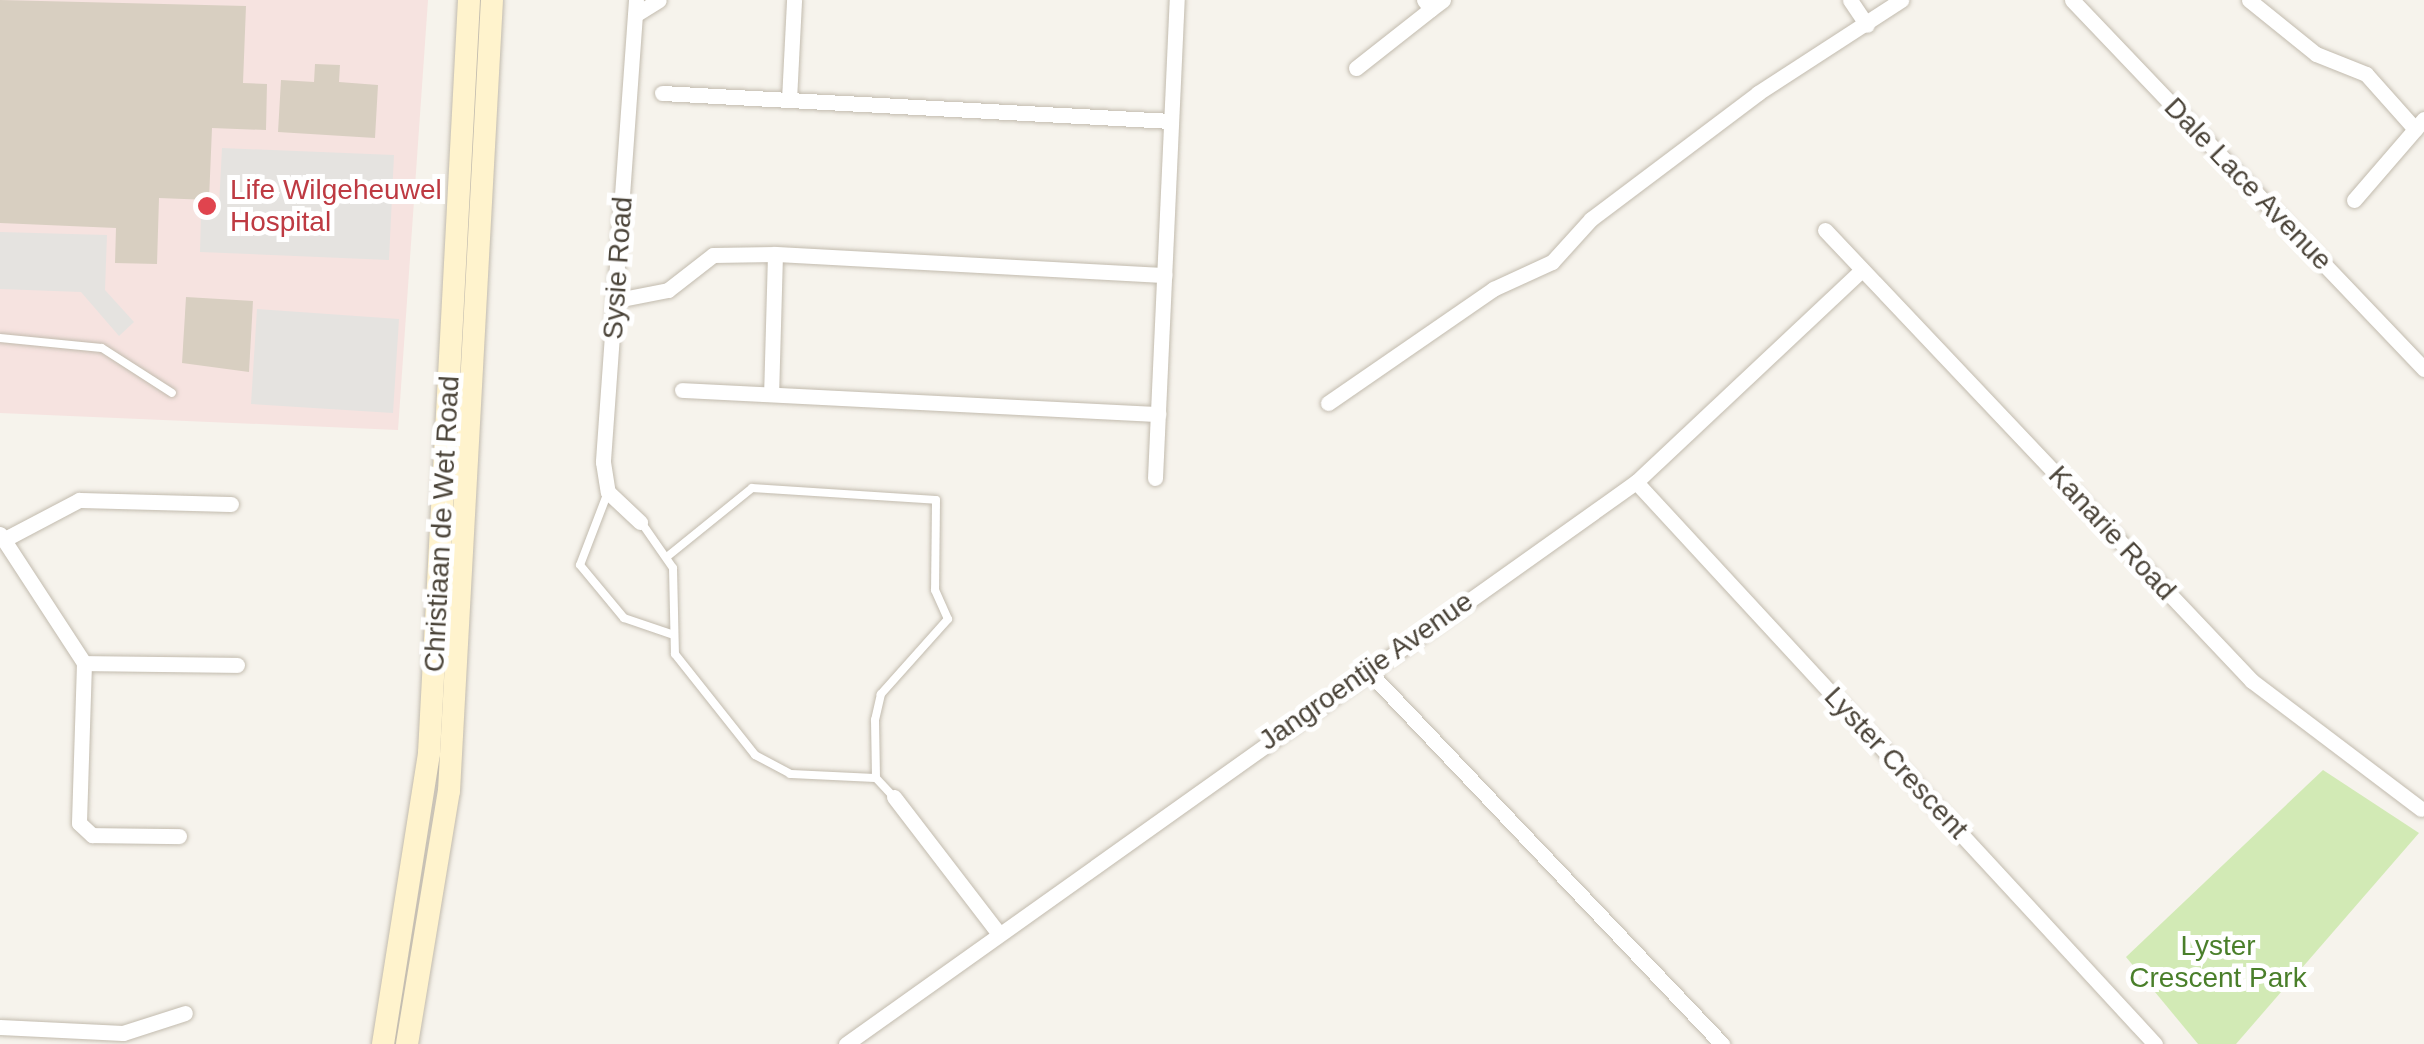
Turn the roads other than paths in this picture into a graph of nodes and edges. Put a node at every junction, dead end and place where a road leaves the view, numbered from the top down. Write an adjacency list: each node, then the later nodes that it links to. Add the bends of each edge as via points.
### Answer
1 (469, 0): 49 (main road, Christiaan de Wet Road, via 429,753)
2 (492, 0): 50 (main road, Christiaan de Wet Road, via 451,773)
3 (659, 0): 11 (street)
4 (794, 0): 15 (street)
5 (1177, 0): 16 (street)
6 (1850, 0): 12 (street)
7 (1901, 0): 12 (street)
8 (2249, 0): 17 (street, via 2316,54 2366,74)
9 (2079, 2): 25 (street, Dale Lace Avenue)
10 (1433, 3): 13 (street)
11 (635, 8): 23 (street, Sysie Road)
12 (1868, 25): 29 (street, via 1758,93 1592,219 1552,262 1493,289)
13 (1356, 68)
14 (662, 92): 15 (street)
15 (789, 100): 16 (street)
16 (1170, 121): 22 (street)
17 (2420, 124): 18 (street)
18 (2354, 200)
19 (1825, 230): 21 (street, Kanarie Road)
20 (776, 254): 22 (street); 23 (street, via 713,254 668,290); 28 (street)
21 (1862, 270): 32 (street, Jangroentjie Avenue); 44 (street, Kanarie Road, via 2252,681)
22 (1164, 276): 30 (street)
23 (617, 300): 33 (street, Sysie Road)
24 (0, 338): 27 (lane, via 102,348)
25 (2424, 369)
26 (682, 390): 28 (street)
27 (172, 393)
28 (771, 393): 30 (street)
29 (1328, 404)
30 (1158, 414): 31 (street)
31 (1155, 478)
32 (1636, 482): 41 (street, Jangroentjie Avenue); 53 (street, Lyster Crescent)
33 (608, 492): 35 (street); 38 (lane, via 580,565 624,618)
34 (232, 504): 36 (street, via 79,500)
35 (640, 522): 37 (lane)
36 (2, 536): 39 (street)
37 (668, 556): 38 (lane); 42 (lane, via 752,488 936,500 935,590 948,619 881,694)
38 (671, 634): 42 (lane, via 682,668 769,766)
39 (84, 663): 40 (street); 45 (street, via 79,822 92,834)
40 (237, 665)
41 (1367, 670): 46 (street, Jangroentjie Avenue); 52 (street)
42 (876, 778): 43 (lane)
43 (894, 797): 46 (street)
44 (2421, 809)
45 (179, 836)
46 (997, 931): 51 (street, Jangroentjie Avenue)
47 (185, 1012): 48 (street, via 123,1033)
48 (0, 1027)
49 (383, 1044)
50 (407, 1044)
51 (846, 1044)
52 (1722, 1044)
53 (2155, 1044)

